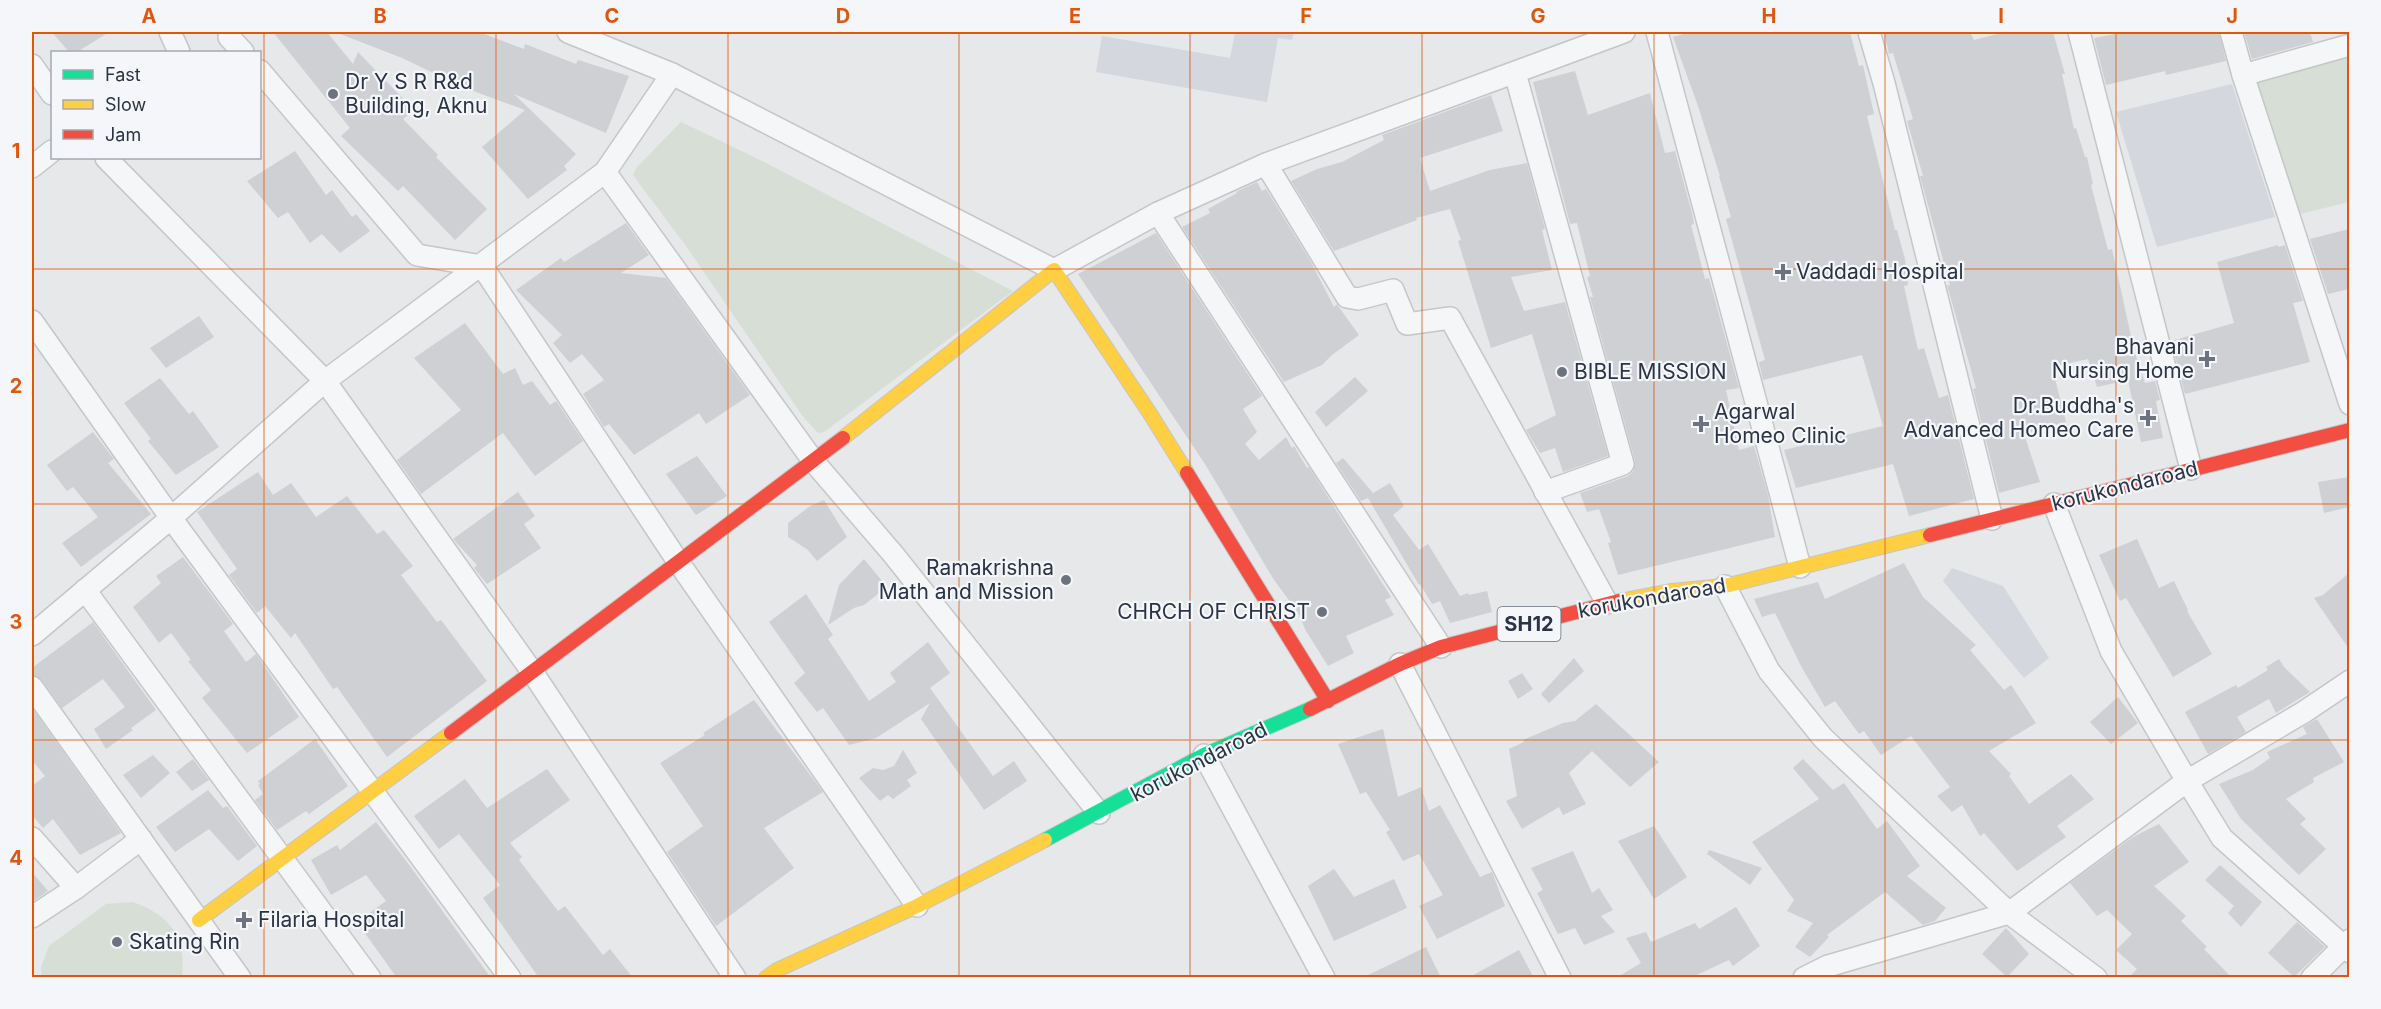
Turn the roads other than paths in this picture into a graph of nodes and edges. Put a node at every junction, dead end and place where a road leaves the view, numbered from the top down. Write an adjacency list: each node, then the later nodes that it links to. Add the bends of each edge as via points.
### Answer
1 (170, 32): 10 (street)
2 (568, 32): 15 (street)
3 (1624, 32): 14 (street)
4 (1658, 32): 37 (street)
5 (1869, 32): 35 (street)
6 (2079, 32): 31 (street)
7 (2231, 32): 16 (street)
8 (229, 37): 11 (street)
9 (2349, 45): 16 (street)
10 (179, 51)
11 (242, 51)
12 (32, 65): 17 (street)
13 (261, 72): 24 (street, via 417,255)
14 (1515, 73): 20 (street); 32 (street, via 1623,464)
15 (672, 74): 22 (street); 25 (street)
16 (2243, 75): 28 (street)
17 (51, 93)
18 (51, 152): 21 (street)
19 (107, 159): 27 (street)
20 (1266, 164): 23 (street); 32 (street, via 1347,297 1358,299 1393,290 1407,324 1450,318)
21 (32, 167)
22 (605, 172): 24 (street); 30 (street)
23 (1158, 213): 25 (street); 42 (street)
24 (482, 266): 27 (street); 36 (street)
25 (1054, 270): 30 (main road); 47 (main road, via 1149,412)
26 (32, 321): 34 (street)
27 (325, 381): 34 (street); 44 (street)
28 (2349, 404)
29 (2349, 430): 31 (main road, korukondaroad / SH12)
30 (814, 462): 36 (main road); 51 (street, via 893,554)
31 (2191, 470): 33 (main road, korukondaroad / SH12)
32 (1545, 492): 40 (street)
33 (2054, 504): 35 (main road, korukondaroad / SH12); 49 (street, via 2111,651)
34 (171, 518): 39 (street); 50 (street)
35 (1992, 519): 37 (main road, korukondaroad / SH12)
36 (679, 563): 44 (main road); 56 (street)
37 (1800, 567): 38 (main road, korukondaroad / SH12)
38 (1725, 586): 40 (main road, korukondaroad / SH12); 57 (street, via 1769,671 1823,738)
39 (85, 590): 41 (street); 54 (street)
40 (1607, 603): 42 (main road, korukondaroad / SH12)
41 (32, 635)
42 (1441, 647): 43 (main road, korukondaroad / SH12)
43 (1400, 664): 47 (main road, korukondaroad / SH12); 68 (street)
44 (533, 673): 50 (main road); 66 (street)
45 (2349, 681): 49 (street)
46 (32, 687): 53 (street)
47 (1328, 702): 48 (main road, korukondaroad / SH12)
48 (1204, 755): 51 (main road, korukondaroad / SH12); 67 (street)
49 (2187, 781): 57 (street); 60 (street, via 2222,838)
50 (372, 792): 54 (main road); 65 (street)
51 (1099, 813): 56 (main road, korukondaroad / SH12)
52 (32, 838): 55 (street)
53 (141, 839): 55 (street); 59 (street)
54 (282, 859): 59 (main road); 64 (street)
55 (76, 888): 58 (street)
56 (917, 906): 62 (main road, korukondaroad / SH12)
57 (2009, 913): 61 (street); 70 (street)
58 (32, 917)
59 (199, 920): 63 (street)
60 (2347, 946): 71 (street)
61 (1830, 972): 69 (street)
62 (774, 975)
63 (240, 978)
64 (370, 978)
65 (510, 978)
66 (735, 978)
67 (1324, 978)
68 (1560, 978)
69 (1804, 978)
70 (2096, 978)
71 (2312, 978)

